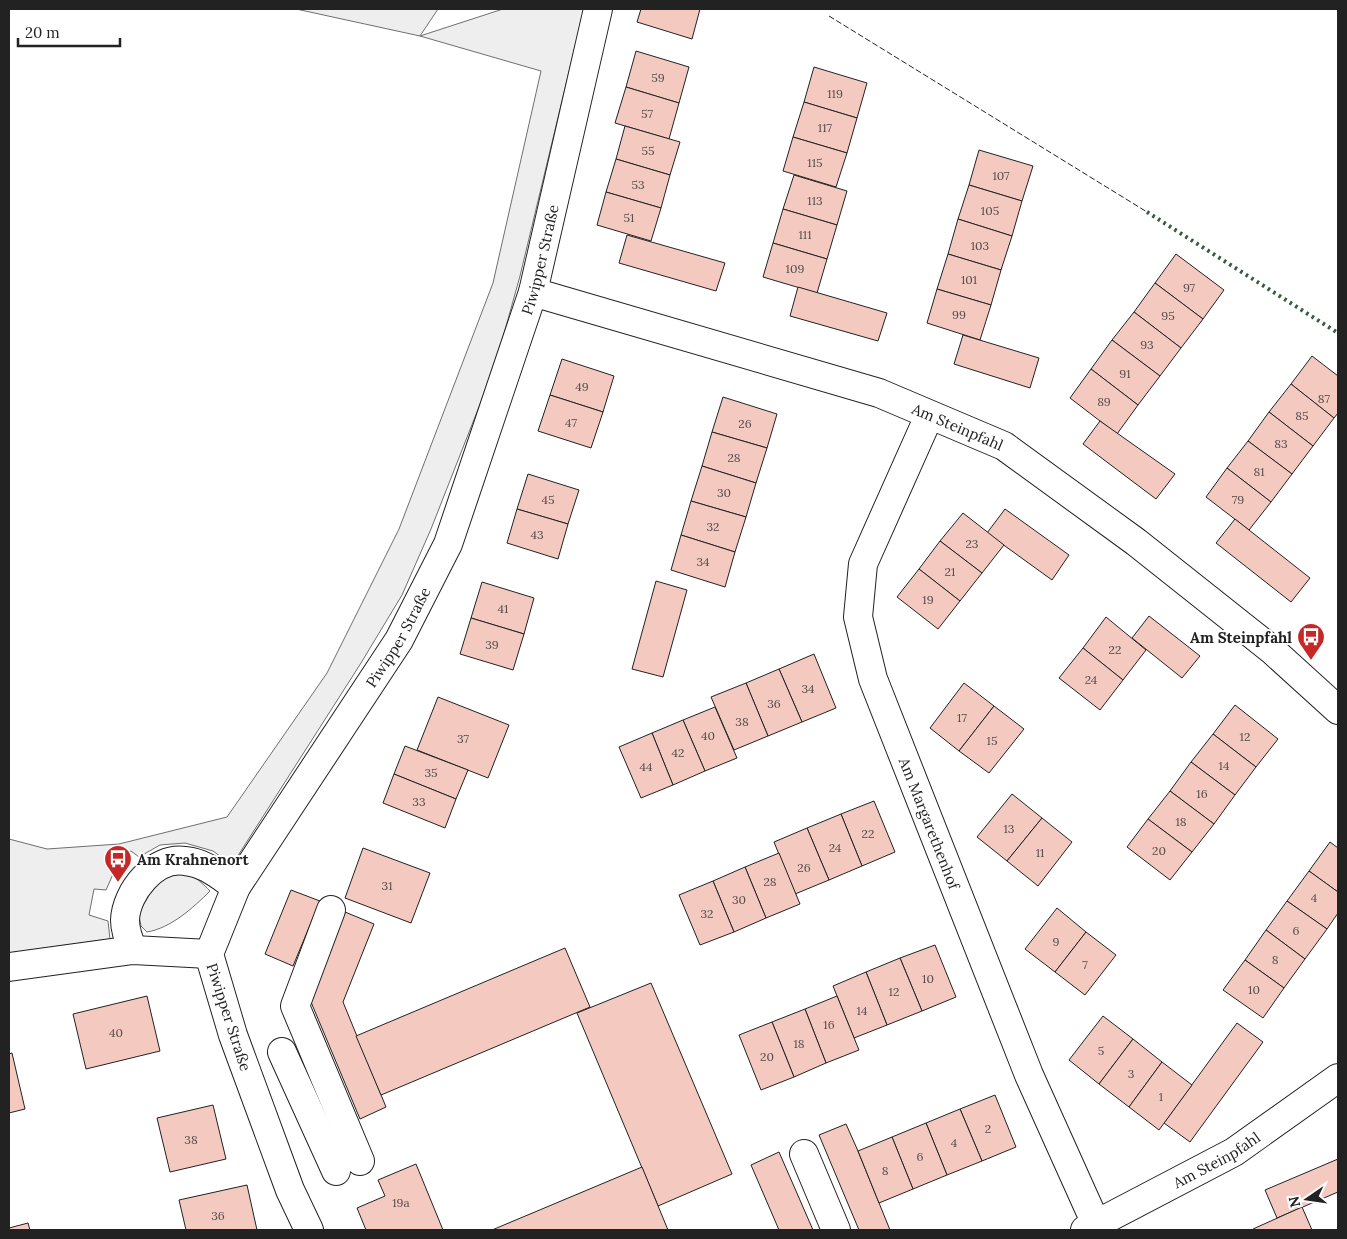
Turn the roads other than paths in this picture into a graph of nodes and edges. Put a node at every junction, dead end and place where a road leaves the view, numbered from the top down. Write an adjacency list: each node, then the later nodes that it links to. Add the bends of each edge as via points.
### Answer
1 (598, 9): 2 (street, Piwipper Straße)
2 (533, 292): 3 (street, Am Steinpfahl, via 879,394); 5 (street, Piwipper Straße, via 448,544 399,640)
3 (929, 416): 4 (street, Am Steinpfahl, via 1004,446 1136,542 1272,650); 13 (street, Am Margarethenhof, via 864,564 858,617 873,679)
4 (1338, 710)
5 (236, 887): 7 (street, via 204,865 183,860 154,869 134,890 127,908 125,922); 8 (street, Piwipper Straße)
6 (331, 910): 10 (street, via 295,1006 348,1166)
7 (133, 950): 8 (street); 9 (street)
8 (209, 954): 14 (street, Piwipper Straße, via 236,1044 290,1190)
9 (9, 967)
10 (282, 1052)
11 (1338, 1078): 13 (street, Am Steinpfahl, via 1234,1152)
12 (804, 1154): 15 (street)
13 (1091, 1227)
14 (309, 1230)
15 (836, 1230)

